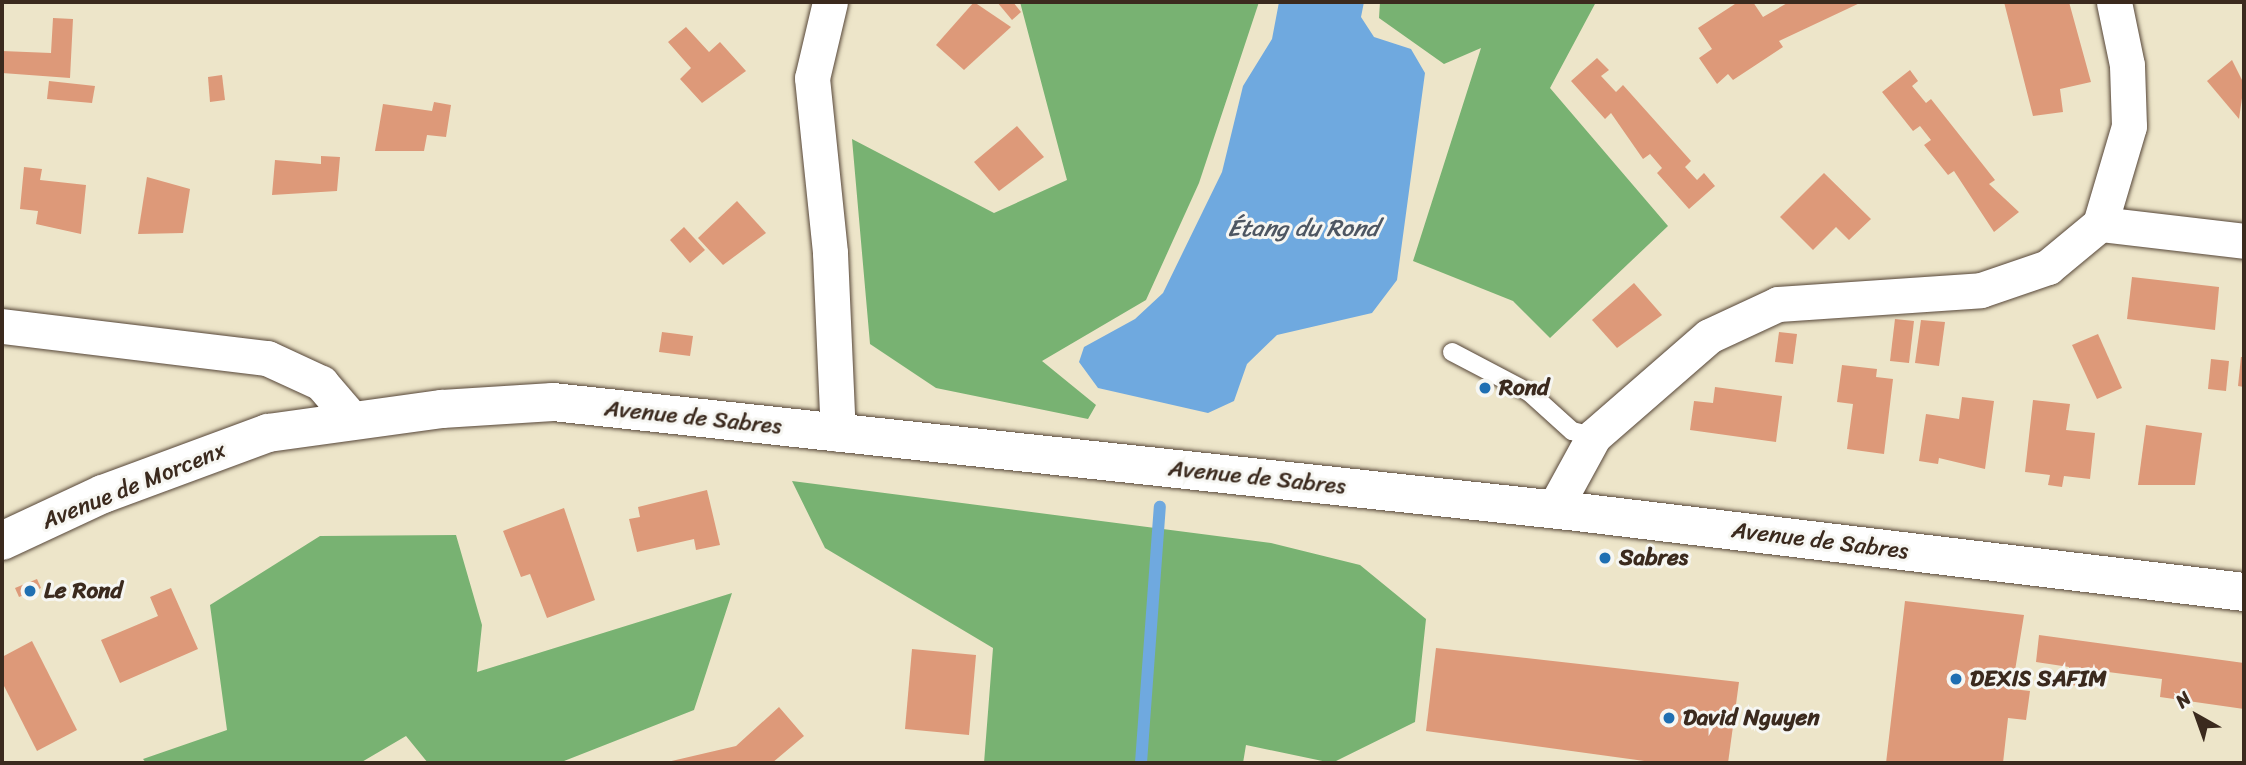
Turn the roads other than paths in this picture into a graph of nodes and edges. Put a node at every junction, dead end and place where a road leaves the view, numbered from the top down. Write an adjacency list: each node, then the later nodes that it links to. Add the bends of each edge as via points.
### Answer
1 (830, 2): 9 (street, via 812,78 830,253)
2 (2114, 2): 3 (street, via 2127,65 2129,126)
3 (2100, 224): 4 (street); 10 (street, via 2048,267 1981,290 1778,304 1709,336)
4 (2244, 241)
5 (2, 326): 7 (street, via 267,358 321,383)
6 (1452, 352): 10 (lane, via 1530,393 1572,431)
7 (352, 419): 8 (main road, Avenue de Sabres); 9 (main road, Avenue de Sabres, via 553,402)
8 (268, 433): 12 (main road, Avenue de Morcenx, via 103,494)
9 (838, 434): 11 (main road, Avenue de Sabres)
10 (1594, 436): 11 (street)
11 (1554, 509): 13 (main road, Avenue de Sabres)
12 (2, 541)
13 (2244, 593)

